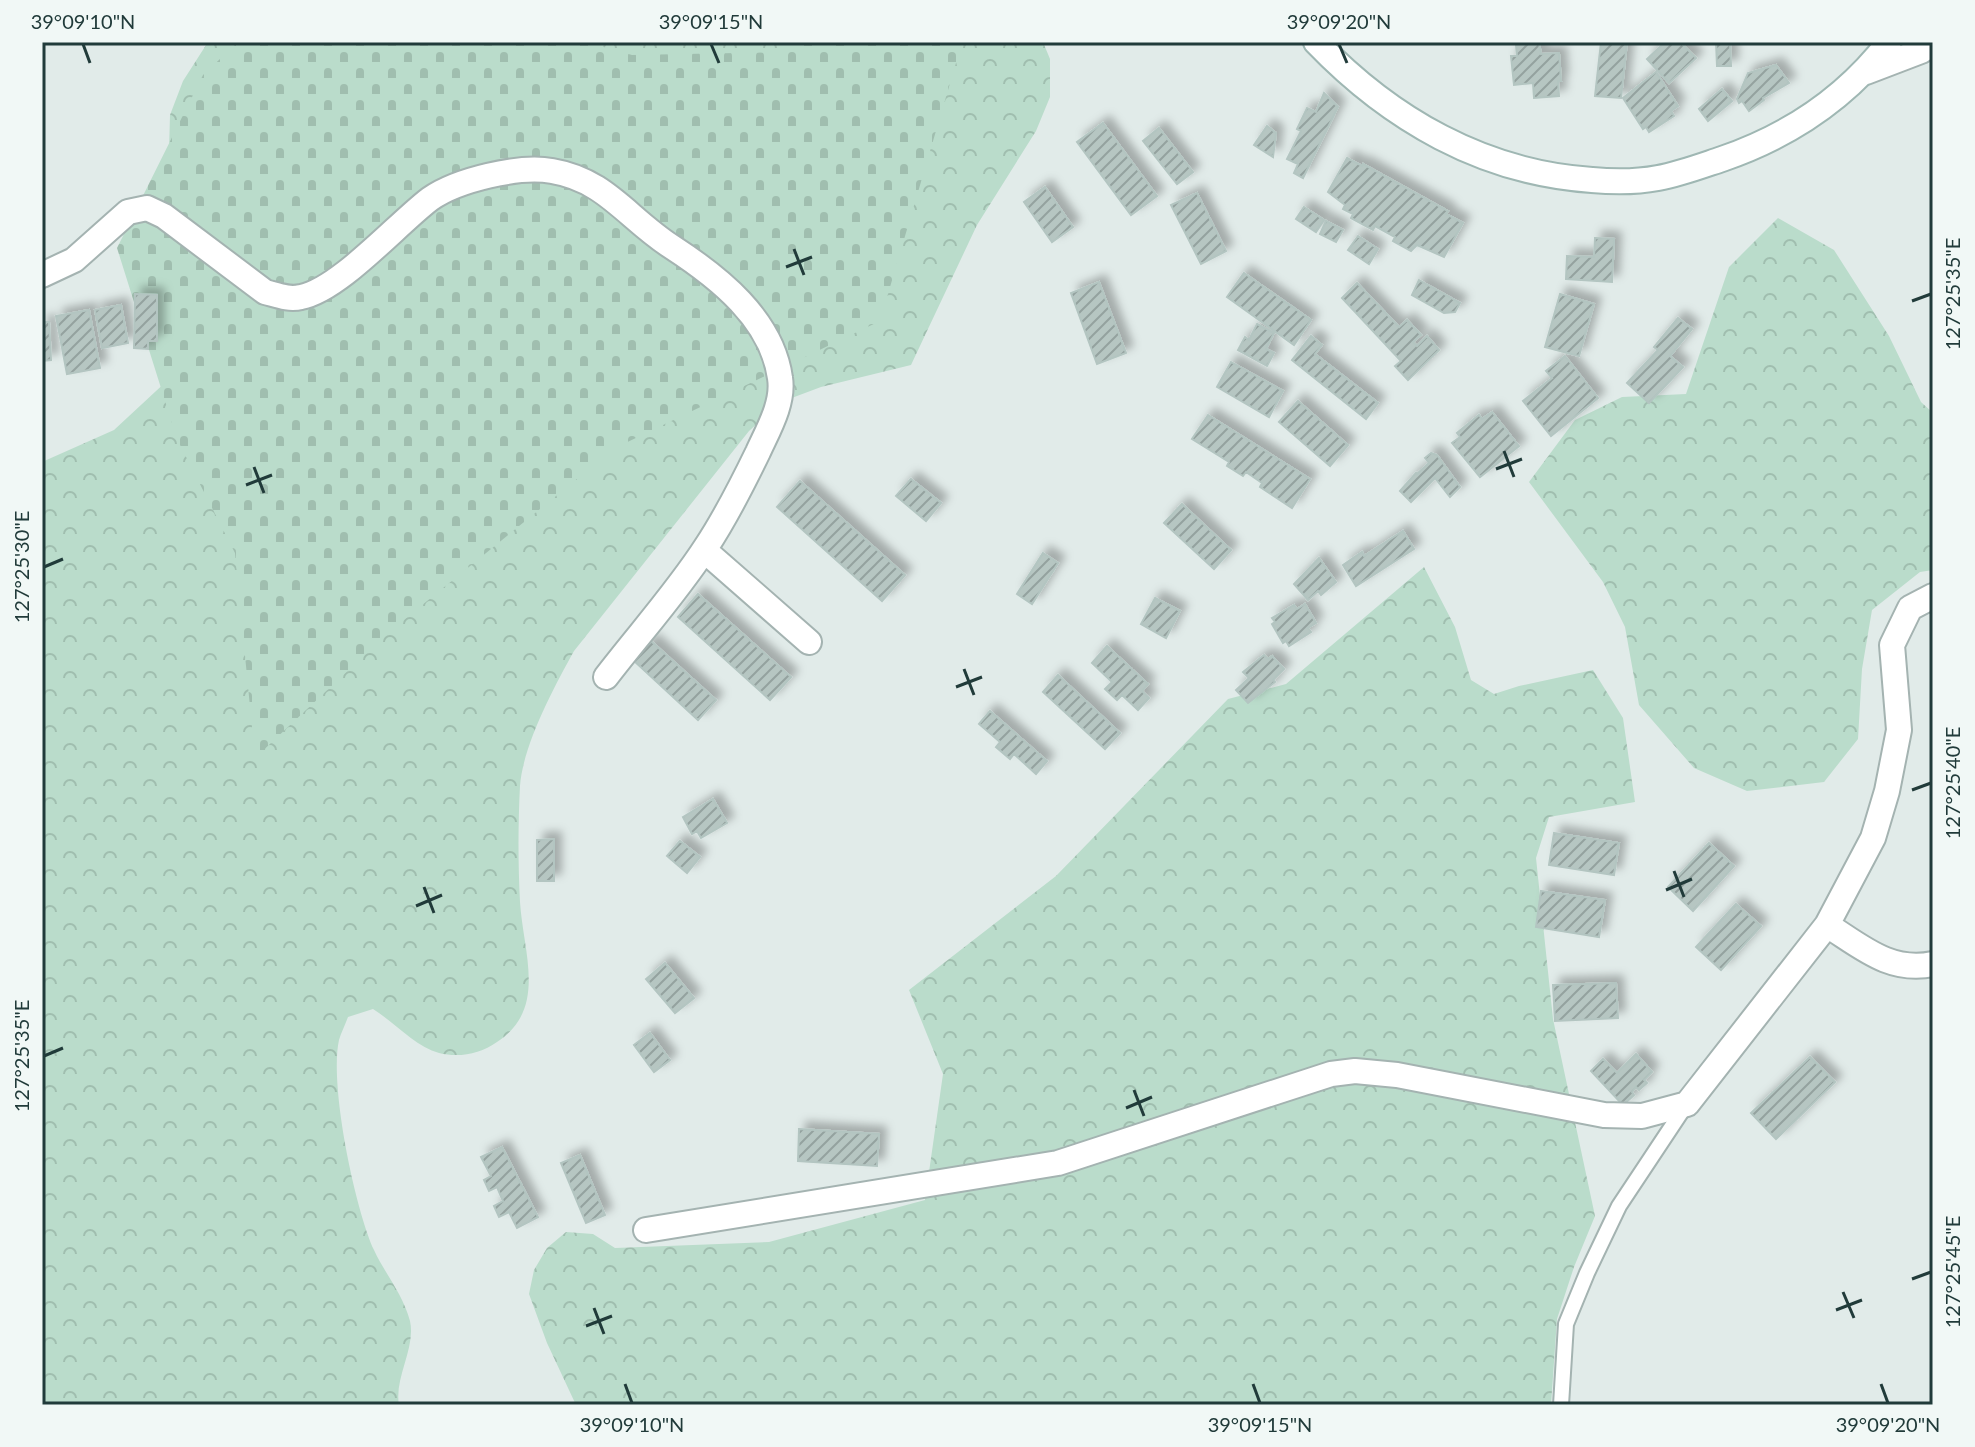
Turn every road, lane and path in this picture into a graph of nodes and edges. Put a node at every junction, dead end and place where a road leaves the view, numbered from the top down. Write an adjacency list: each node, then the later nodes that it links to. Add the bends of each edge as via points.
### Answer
1 (1316, 42): 4 (street, via 1385,104 1444,141 1505,166 1612,182 1656,178 1779,136 1827,106)
2 (1889, 42): 4 (street)
3 (1933, 43): 4 (street)
4 (1866, 72)
5 (42, 275): 6 (street, via 74,260 128,212 147,208 265,292 301,297 329,285 432,198 454,188 519,169 583,178 707,271 746,308 772,349 781,389 772,422)
6 (704, 550): 8 (street); 9 (street)
7 (1933, 596): 10 (street, via 1910,608 1892,645 1899,730 1887,791 1873,838)
8 (809, 642)
9 (606, 677)
10 (1827, 925): 11 (street, via 1891,964); 12 (street)
11 (1933, 964)
12 (1687, 1104): 13 (street, via 1642,1116 1604,1115 1355,1071 1331,1074 1058,1163); 14 (lane, via 1619,1206 1587,1273 1566,1324)
13 (646, 1230)
14 (1561, 1405)

